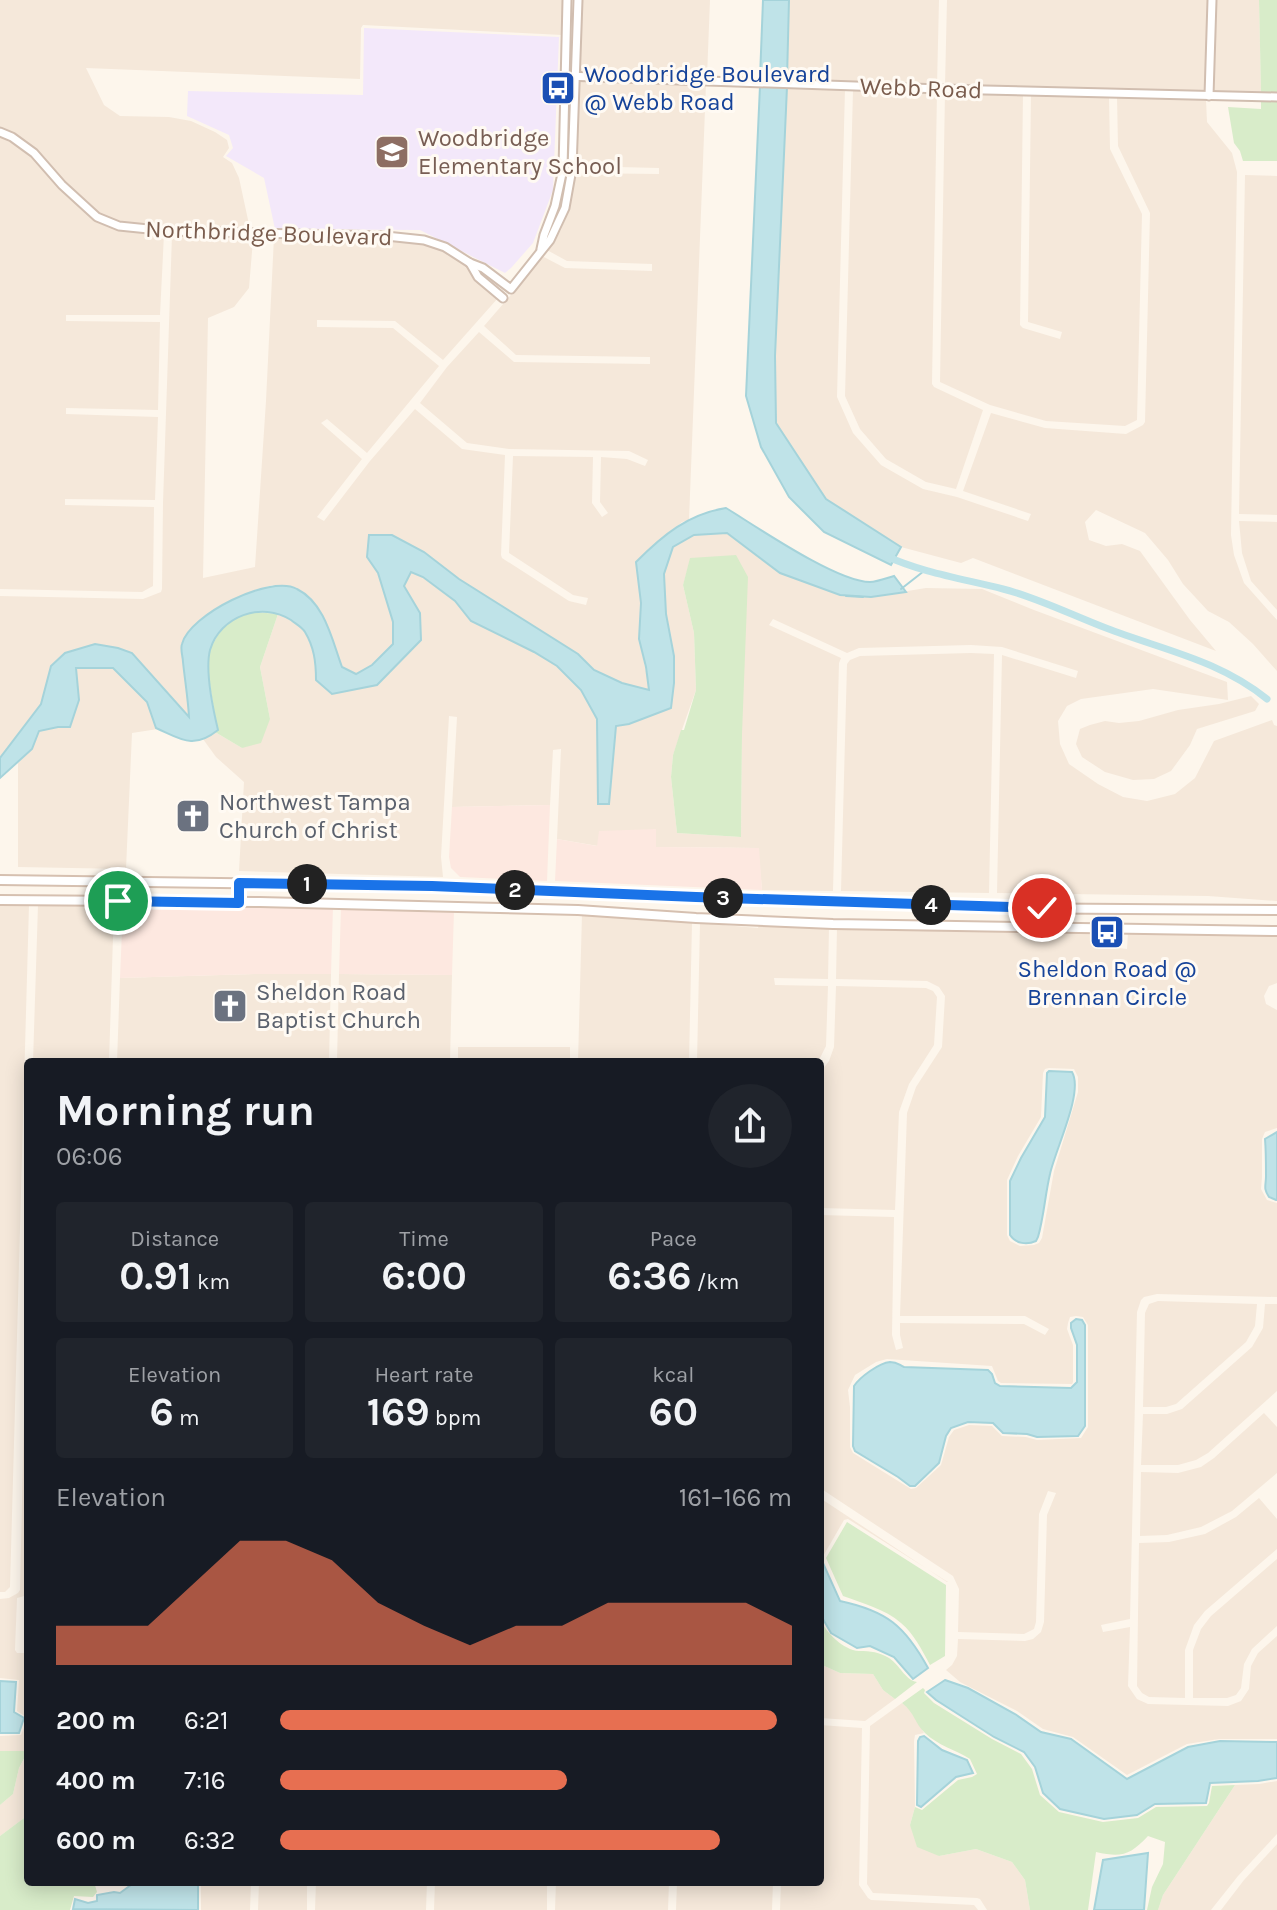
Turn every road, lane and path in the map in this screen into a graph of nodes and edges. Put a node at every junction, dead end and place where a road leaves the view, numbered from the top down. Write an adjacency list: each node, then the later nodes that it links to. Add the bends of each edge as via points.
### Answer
1 (567, 0): 4 (street)
2 (578, 0): 5 (street)
3 (1212, 0): 6 (street)
4 (565, 76): 5 (street, Webb Road); 9 (street, via 563,169)
5 (575, 77): 6 (street, Webb Road); 9 (street, via 572,169 565,208)
6 (1209, 96): 7 (street, Webb Road)
7 (1277, 97)
8 (0, 132): 10 (street, Northbridge Boulevard, via 34,153 97,217 119,226 407,238 445,247)
9 (541, 251): 10 (street, Northbridge Boulevard, via 511,289)
10 (470, 263): 11 (street, Northbridge Boulevard)
11 (503, 298)
12 (0, 880): 13 (main road)
13 (239, 883): 15 (main road); 16 (main road, via 997,908)
14 (0, 900): 15 (main road)
15 (239, 903): 17 (main road, via 578,910 833,924)
16 (1277, 910)
17 (1277, 931)

